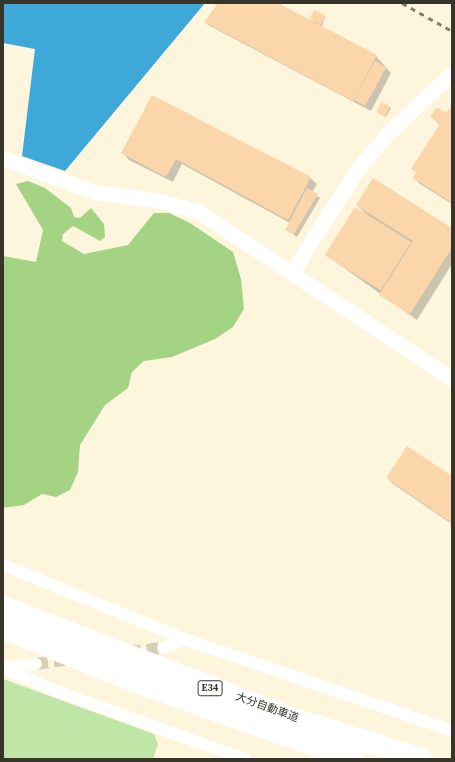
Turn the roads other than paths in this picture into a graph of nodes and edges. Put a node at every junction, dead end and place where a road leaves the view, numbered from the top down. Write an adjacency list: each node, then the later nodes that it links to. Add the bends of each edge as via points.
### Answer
1 (452, 73): 3 (street, via 387,134 356,171)
2 (3, 158): 3 (street, via 94,192 184,206)
3 (292, 272): 4 (street)
4 (452, 379)
5 (3, 565): 8 (street)
6 (3, 606): 15 (highway, 大分自動車道 / E34, via 278,713)
7 (3, 628): 14 (highway, 大分自動車道 / E34, via 136,682)
8 (184, 639): 9 (street); 12 (street)
9 (163, 648)
10 (36, 664): 11 (street)
11 (3, 668): 13 (street, via 53,690)
12 (452, 731)
13 (245, 759)
14 (354, 759)
15 (421, 759)

